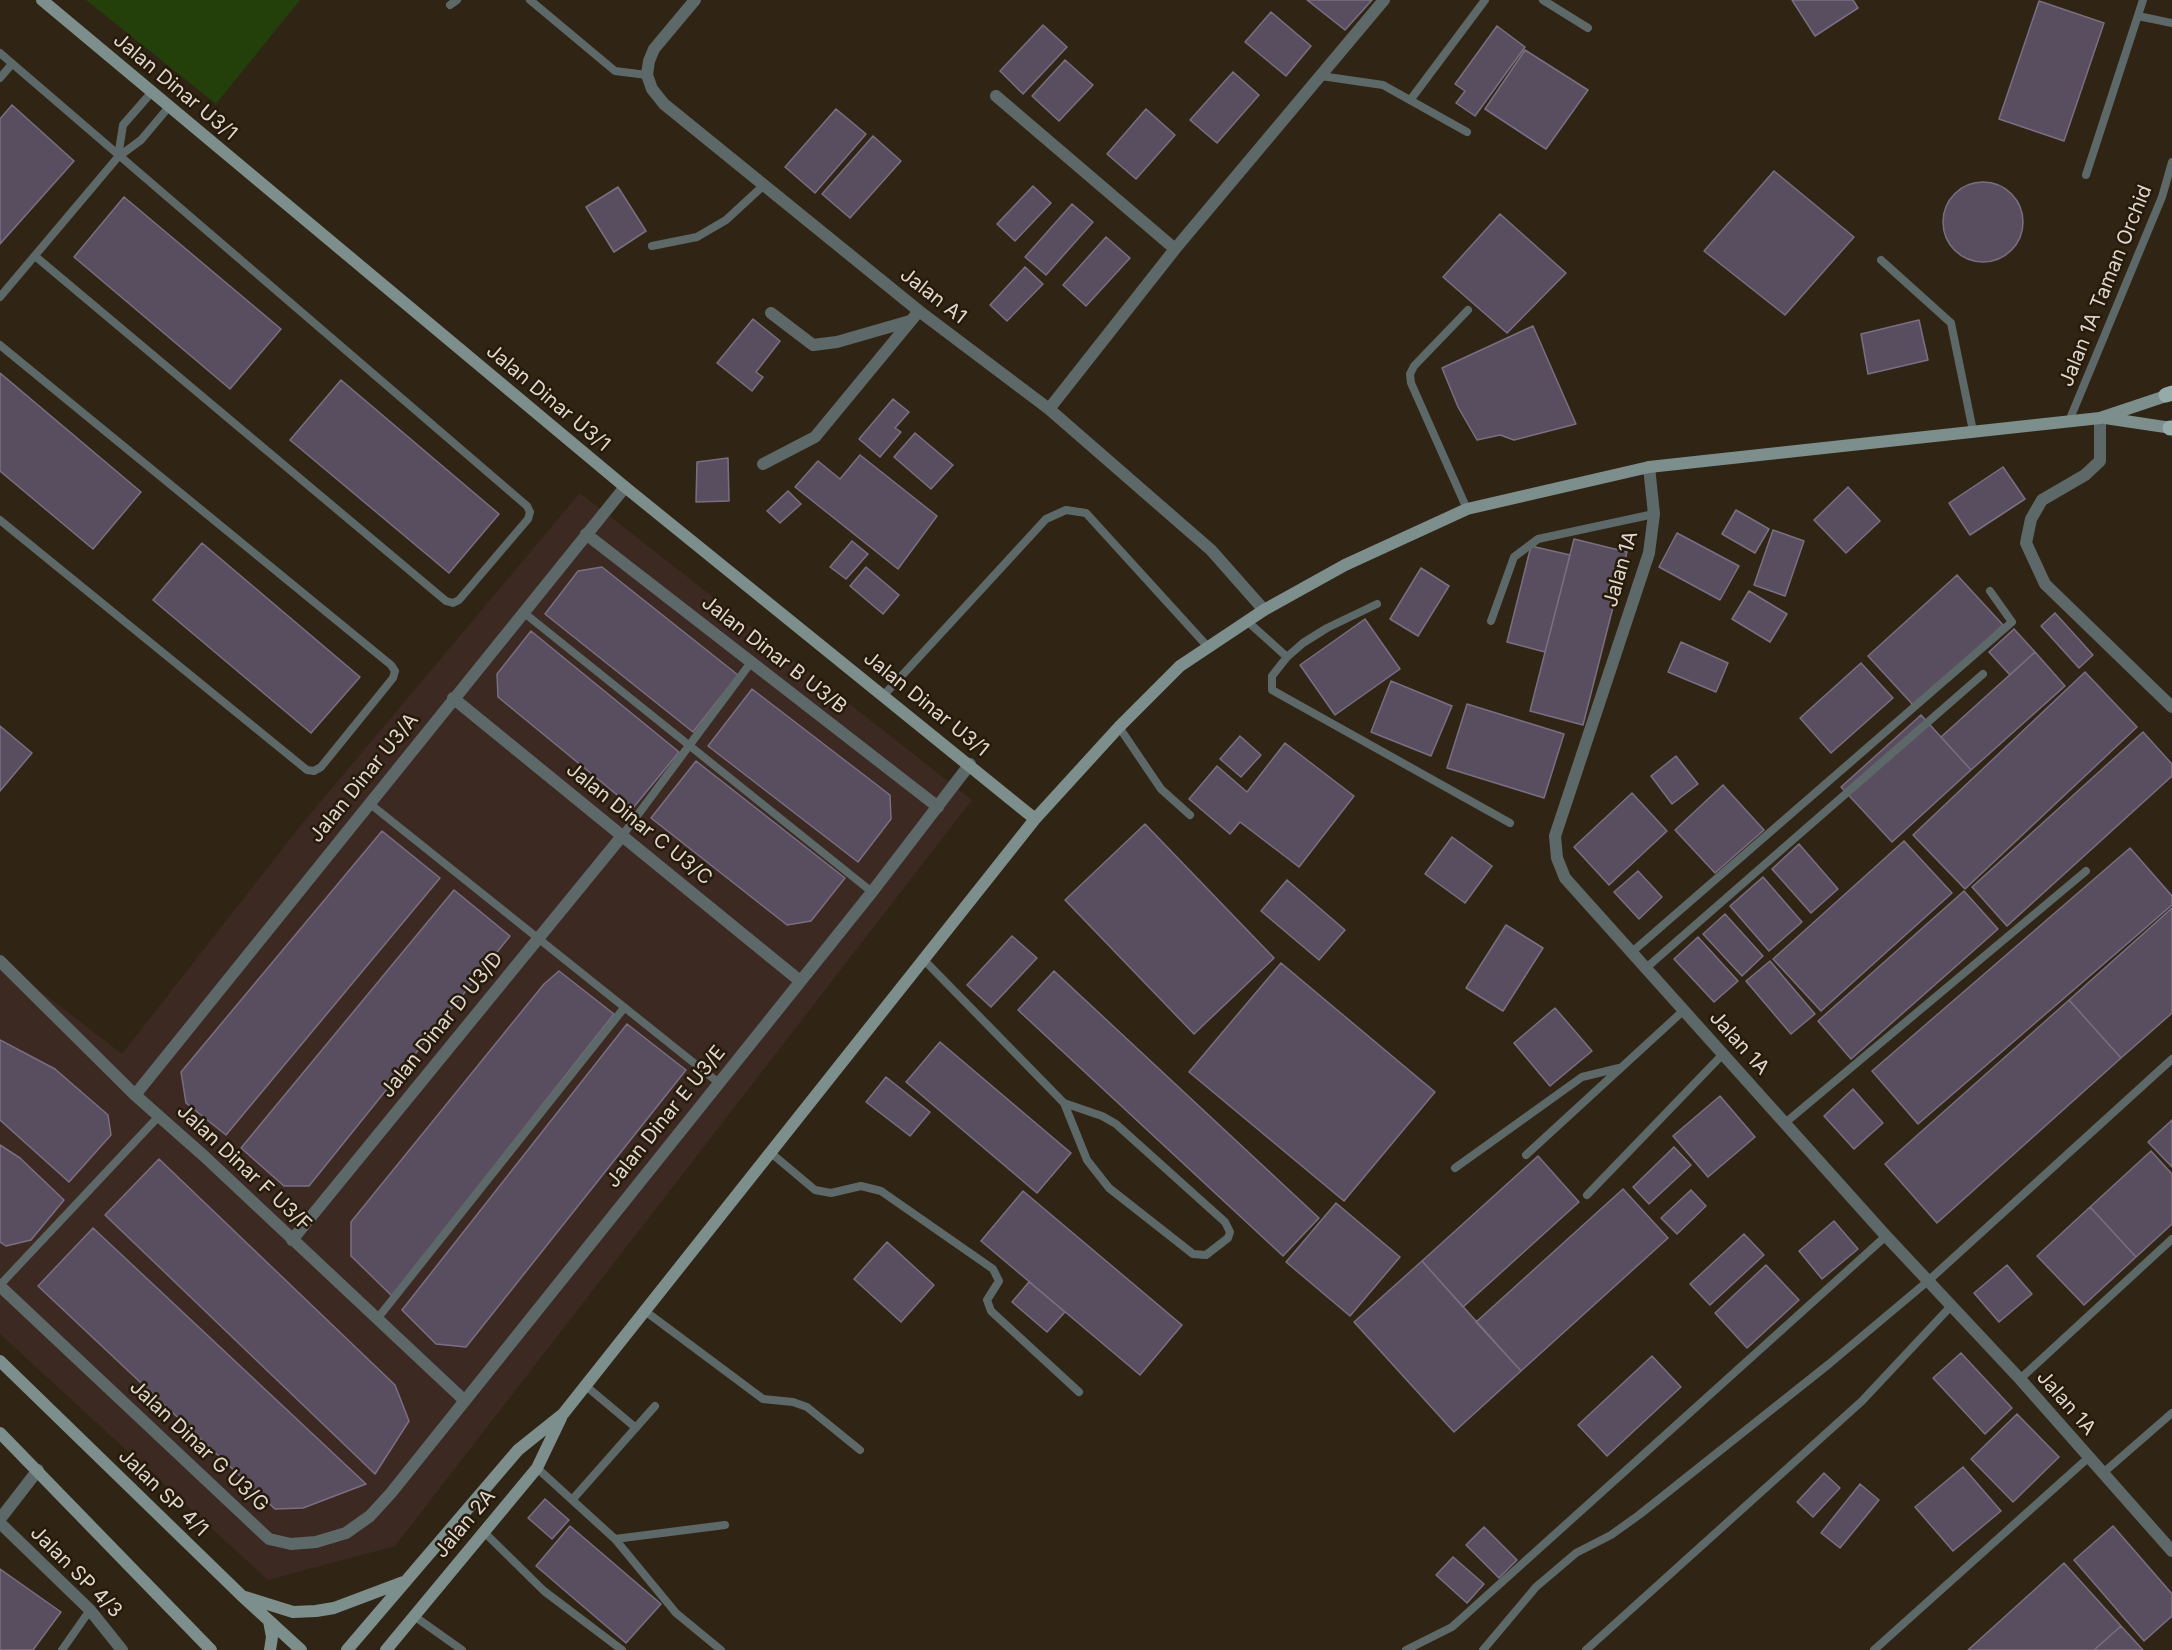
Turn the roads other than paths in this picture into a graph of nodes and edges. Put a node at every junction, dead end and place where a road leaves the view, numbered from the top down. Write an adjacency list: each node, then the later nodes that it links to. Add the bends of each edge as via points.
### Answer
1 (42, 0): 16 (street, Jalan Dinar U3/1)
2 (530, 0): 13 (lane, via 615,71)
3 (695, 0): 13 (street, via 654,49)
4 (1384, 0): 14 (street)
5 (1485, 0): 18 (lane)
6 (1543, 0): 10 (lane)
7 (2143, 0): 8 (lane)
8 (2138, 16): 9 (lane); 23 (lane)
9 (2172, 23)
10 (1588, 28)
11 (0, 53): 12 (lane)
12 (12, 64): 15 (lane); 21 (lane)
13 (647, 75): 24 (street, Jalan A1, via 664,104)
14 (1321, 76): 18 (lane, via 1375,82); 26 (street)
15 (0, 78)
16 (151, 93): 19 (street, Jalan Dinar U3/1); 21 (lane, via 123,125)
17 (996, 96): 26 (street)
18 (1411, 99): 20 (lane)
19 (168, 108): 21 (lane, via 141,140); 42 (street, Jalan Dinar U3/1)
20 (1467, 132)
21 (118, 157): 27 (lane); 27 (lane, via 527,506 528,519 459,600 446,601)
22 (2172, 162): 37 (lane, Jalan 1A Taman Orchid, via 2162,197)
23 (2085, 175)
24 (764, 185): 25 (lane, via 726,220 697,237); 32 (street, Jalan A1)
25 (652, 246)
26 (1175, 249): 35 (street)
27 (34, 256): 29 (lane)
28 (1881, 260): 39 (lane, via 1951,323)
29 (0, 297)
30 (1468, 310): 43 (lane, via 1410,374)
31 (771, 313): 32 (street, via 813,345 837,342)
32 (915, 316): 35 (street, Jalan A1); 40 (street, via 815,437)
33 (0, 345): 45 (lane, via 392,665 393,678 321,767 307,770)
34 (2170, 394): 36 (street)
35 (1049, 409): 49 (street, Jalan A1, via 1211,550)
36 (2100, 418): 37 (street); 38 (street); 59 (street, via 2100,461 2085,475 2042,500 2031,519 2026,543 2045,584)
37 (2069, 422): 39 (street)
38 (2171, 428)
39 (1972, 431): 41 (street)
40 (763, 464)
41 (1649, 467): 43 (street); 44 (street, Jalan 1A)
42 (625, 486): 46 (street, Jalan Dinar U3/A); 57 (street, Jalan Dinar U3/1)
43 (1467, 509): 49 (street, via 1345,565)
44 (1654, 514): 52 (lane, via 1538,538 1514,557); 72 (street, Jalan 1A, via 1649,552 1555,836 1557,858 1565,878)
45 (0, 520)
46 (586, 534): 50 (street, Jalan Dinar U3/A); 55 (street, Jalan Dinar B U3/B)
47 (1990, 591): 72 (lane, via 2012,622)
48 (1377, 604): 54 (lane, via 1327,628)
49 (1264, 610): 51 (street)
50 (523, 612): 58 (street, Jalan Dinar U3/A); 61 (lane)
51 (1247, 621): 53 (street); 54 (lane)
52 (1491, 621)
53 (1208, 647): 57 (lane, via 1086,513 1066,510 1046,519); 60 (street, via 1180,666)
54 (1287, 657): 67 (lane, via 1270,683 1276,694)
55 (752, 661): 61 (lane); 64 (street, Jalan Dinar B U3/B)
56 (1983, 674): 75 (lane)
57 (884, 695): 62 (street, Jalan Dinar U3/1)
58 (453, 698): 63 (street, Jalan Dinar U3/A); 68 (street, Jalan Dinar C U3/C)
59 (2172, 708)
60 (1119, 727): 65 (lane, via 1161,789); 66 (street)
61 (689, 745): 68 (lane); 70 (lane)
62 (970, 764): 64 (street, Jalan Dinar E U3/E); 66 (street, Jalan Dinar U3/1)
63 (369, 803): 71 (lane); 83 (street, Jalan Dinar U3/A)
64 (938, 807): 70 (street, Jalan Dinar E U3/E)
65 (1191, 815)
66 (1035, 819): 73 (street)
67 (1510, 823)
68 (622, 836): 71 (street, Jalan Dinar D U3/D); 76 (street, Jalan Dinar C U3/C)
69 (2086, 871): 86 (lane)
70 (872, 892): 76 (street, Jalan Dinar E U3/E)
71 (538, 939): 77 (lane); 93 (street, Jalan Dinar D U3/D)
72 (1632, 952): 75 (street, Jalan 1A)
73 (924, 960): 84 (lane); 87 (street)
74 (0, 962): 83 (street, Jalan Dinar F U3/F)
75 (1646, 969): 78 (street, Jalan 1A)
76 (800, 981): 82 (street, Jalan Dinar E U3/E)
77 (624, 1008): 82 (lane); 98 (lane)
78 (1684, 1010): 79 (street, Jalan 1A); 81 (lane)
79 (1723, 1054): 86 (street, Jalan 1A); 90 (lane)
80 (2172, 1059): 94 (lane)
81 (1622, 1067): 88 (lane); 89 (lane, via 1582,1077)
82 (719, 1083): 103 (street, Jalan Dinar E U3/E)
83 (135, 1095): 85 (street, Jalan Dinar F U3/F)
84 (1064, 1103): 84 (lane, via 1086,1160 1109,1188 1192,1254 1206,1255 1228,1238 1229,1227 1225,1222 1116,1124)
85 (159, 1116): 93 (street, Jalan Dinar F U3/F); 95 (lane)
86 (1785, 1123): 91 (street, Jalan 1A)
87 (771, 1153): 97 (street); 102 (lane, via 814,1190 831,1192 861,1186 881,1191 993,1269 999,1281 987,1300 991,1311)
88 (1526, 1155)
89 (1455, 1168)
90 (1587, 1196)
91 (1886, 1236): 94 (street, Jalan 1A); 138 (lane, via 1452,1627)
92 (2172, 1239): 100 (lane)
93 (292, 1240): 98 (street, Jalan Dinar F U3/F)
94 (1928, 1281): 96 (street, Jalan 1A); 139 (lane, via 1639,1515 1576,1553 1536,1587)
95 (0, 1286): 114 (street, Jalan Dinar G U3/G, via 269,1539 291,1544 346,1533 370,1516)
96 (1951, 1306): 100 (street, Jalan 1A); 140 (lane, via 1862,1401)
97 (645, 1311): 101 (street); 109 (lane, via 763,1399 807,1407)
98 (377, 1319): 103 (street, Jalan Dinar F U3/F)
99 (0, 1361): 122 (street, Jalan SP 4/1)
100 (2020, 1379): 110 (street, Jalan 1A)
101 (586, 1386): 106 (street); 107 (lane)
102 (1079, 1392)
103 (465, 1401): 114 (street, Jalan Dinar E U3/E)
104 (655, 1406): 107 (lane)
105 (2172, 1413): 113 (lane)
106 (563, 1414): 111 (street, Jalan 2A); 121 (street, via 518,1450)
107 (636, 1428): 115 (lane)
108 (0, 1433): 112 (street)
109 (860, 1450)
110 (2088, 1458): 113 (street, Jalan 1A); 141 (lane)
111 (537, 1468): 115 (lane); 118 (street, Jalan 2A)
112 (38, 1470): 116 (street); 126 (street)
113 (2103, 1473): 120 (street, Jalan 1A)
114 (391, 1493)
115 (572, 1500): 119 (lane)
116 (0, 1521): 123 (street, Jalan SP 4/3)
117 (725, 1525): 119 (lane)
118 (484, 1532): 124 (street, Jalan 2A); 136 (lane, via 544,1591)
119 (615, 1539): 137 (lane, via 676,1613)
120 (2172, 1551)
121 (406, 1581): 122 (street, via 316,1611 292,1612); 133 (street)
122 (241, 1595): 125 (street, Jalan SP 4/1)
123 (90, 1610): 127 (lane); 128 (street, Jalan SP 4/3)
124 (414, 1616): 134 (street, Jalan 2A); 135 (lane)
125 (269, 1622): 131 (street); 132 (street, Jalan SP 4/1)
126 (194, 1631): 129 (street); 130 (street)
127 (62, 1650)
128 (122, 1650)
129 (205, 1650)
130 (211, 1650)
131 (270, 1650)
132 (301, 1650)
133 (347, 1650)
134 (386, 1650)
135 (462, 1650)
136 (622, 1650)
137 (721, 1650)
138 (1406, 1650)
139 (1483, 1650)
140 (1586, 1650)
141 (1874, 1650)

